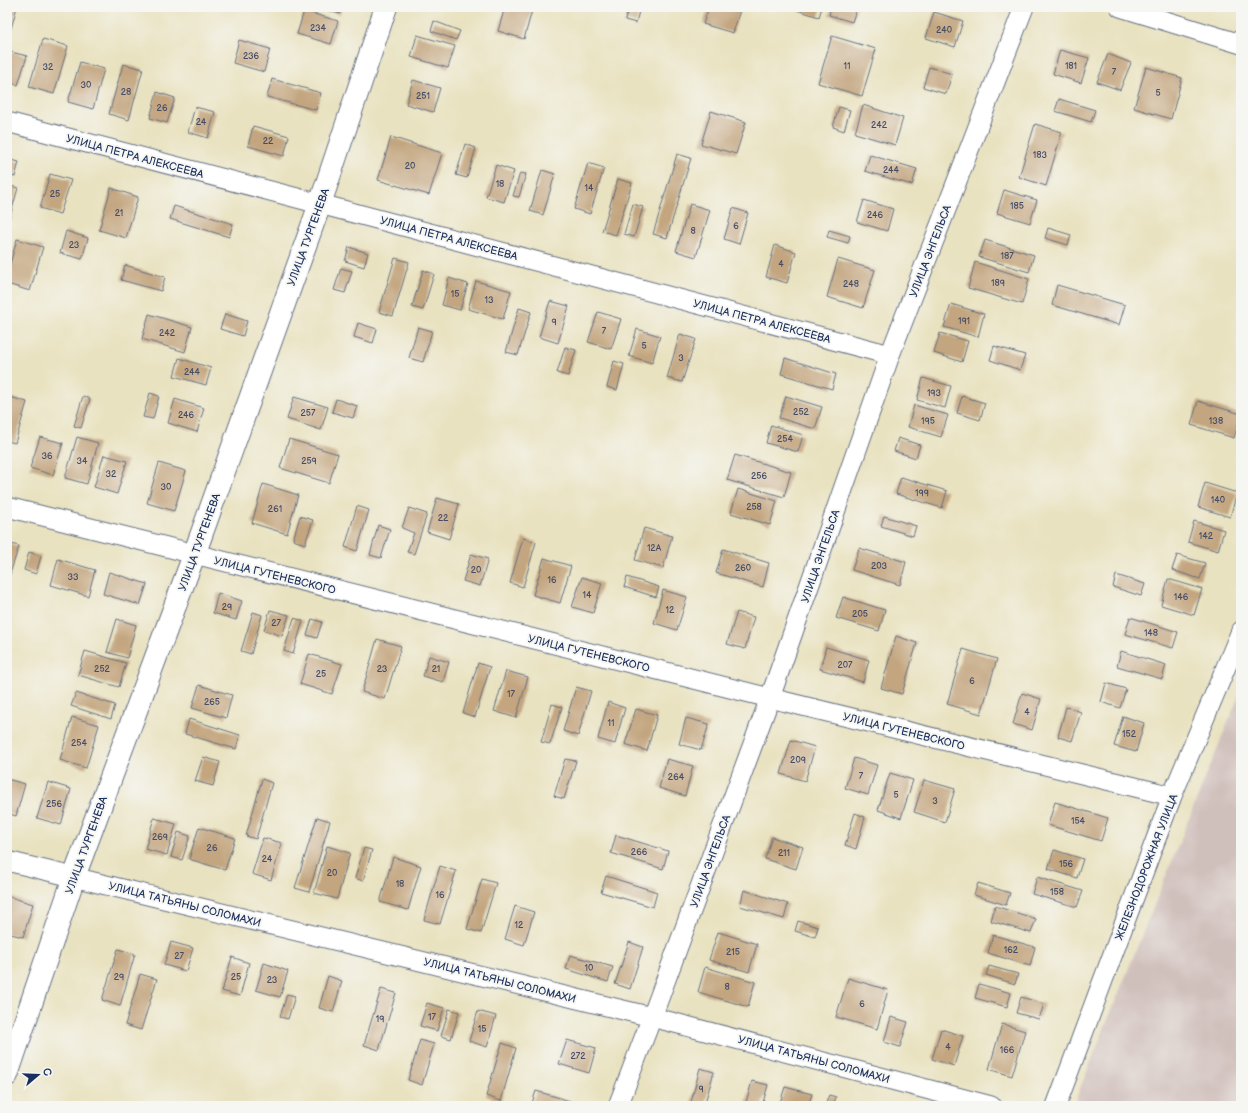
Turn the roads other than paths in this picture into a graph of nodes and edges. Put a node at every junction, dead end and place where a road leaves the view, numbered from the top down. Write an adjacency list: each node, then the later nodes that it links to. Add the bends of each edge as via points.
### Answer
1 (386, 7): 6 (main road, УЛИЦА ТУРГЕНЕВА)
2 (1024, 7): 7 (street, УЛИЦА ЭНГЕЛЬСА)
3 (1120, 7): 4 (street)
4 (1241, 44)
5 (7, 122): 6 (street, УЛИЦА ПЕТРА АЛЕКСЕЕВА)
6 (320, 204): 7 (street, УЛИЦА ПЕТРА АЛЕКСЕЕВА); 9 (main road, УЛИЦА ТУРГЕНЕВА)
7 (890, 355): 11 (street, УЛИЦА ЭНГЕЛЬСА)
8 (7, 508): 9 (street, УЛИЦА ГУТЕНЕВСКОГО)
9 (194, 555): 11 (street, УЛИЦА ГУТЕНЕВСКОГО); 14 (main road, УЛИЦА ТУРГЕНЕВА)
10 (1241, 630): 12 (street, ЖЕЛЕЗНОДОРОЖНАЯ УЛИЦА)
11 (770, 698): 12 (street, УЛИЦА ГУТЕНЕВСКОГО); 15 (street, УЛИЦА ЭНГЕЛЬСА)
12 (1172, 796): 19 (street, ЖЕЛЕЗНОДОРОЖНАЯ УЛИЦА)
13 (7, 861): 14 (street, УЛИЦА ТАТЬЯНЫ СОЛОМАХИ)
14 (74, 877): 15 (street, УЛИЦА ТАТЬЯНЫ СОЛОМАХИ); 16 (main road, УЛИЦА ТУРГЕНЕВА)
15 (652, 1017): 17 (street, УЛИЦА ЭНГЕЛЬСА); 18 (street, УЛИЦА ТАТЬЯНЫ СОЛОМАХИ)
16 (7, 1074)
17 (618, 1106)
18 (991, 1106)
19 (1056, 1106)

